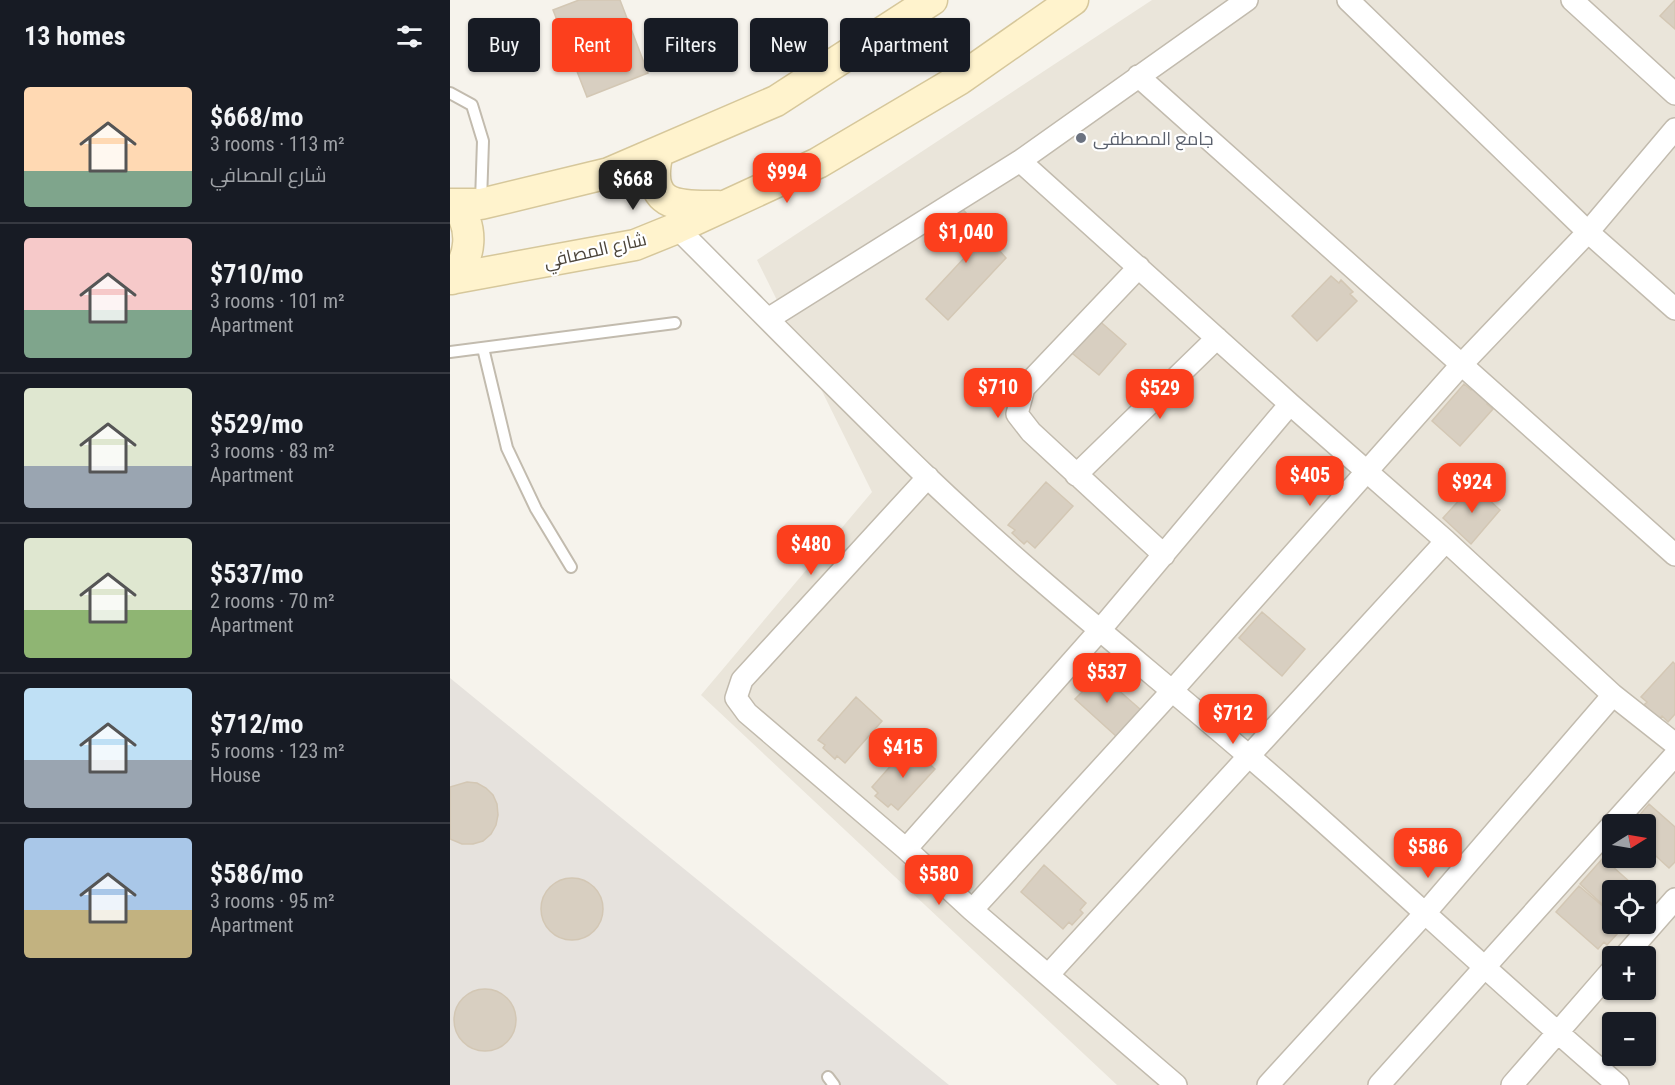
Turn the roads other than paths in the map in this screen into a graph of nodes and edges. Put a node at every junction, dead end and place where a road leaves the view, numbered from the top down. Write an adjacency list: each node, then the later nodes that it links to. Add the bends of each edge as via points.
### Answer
1 (932, 0): 10 (main road, via 776,101)
2 (1073, 0): 14 (main road, شارع المصافي, via 960,79 819,163)
3 (1247, 0): 6 (street)
4 (1348, 0): 16 (street)
5 (1572, 0): 8 (street)
6 (1138, 76): 11 (street); 25 (street)
7 (450, 93): 13 (lane, via 472,105 483,141)
8 (1675, 94)
9 (1675, 129): 16 (street)
10 (658, 152): 12 (main road); 14 (main road, via 654,184 662,195 685,207)
11 (1020, 161): 17 (street); 20 (street)
12 (627, 165): 13 (main road, via 609,173); 15 (main road)
13 (462, 204): 18 (main road, via 469,242 460,271)
14 (724, 206): 15 (main road, شارع المصافي)
15 (677, 228): 18 (main road, شارع المصافي, via 635,244); 20 (street)
16 (1588, 232): 19 (street); 25 (street)
17 (1139, 267): 22 (street); 28 (street, via 1024,388 1017,414)
18 (451, 279)
19 (1675, 309)
20 (768, 319): 29 (street)
21 (675, 323): 23 (lane)
22 (1217, 338): 26 (street); 28 (street)
23 (483, 348): 24 (lane); 33 (lane, via 507,448 536,509)
24 (450, 352)
25 (1462, 364): 27 (street); 32 (street)
26 (1290, 404): 27 (street); 31 (street)
27 (1367, 472): 30 (street); 35 (street)
28 (1076, 474): 31 (street)
29 (928, 477): 34 (street); 40 (street, via 742,680 736,698 747,713)
30 (1446, 541): 36 (street); 39 (street)
31 (1164, 555): 34 (street)
32 (1675, 555)
33 (571, 567)
34 (1100, 630): 35 (street); 40 (street)
35 (1171, 692): 39 (street); 42 (street)
36 (1613, 694): 37 (street); 43 (street)
37 (1675, 744)
38 (1675, 754): 45 (street)
39 (1249, 756): 43 (street); 46 (street)
40 (906, 849): 42 (street)
41 (1675, 899): 44 (street)
42 (972, 910): 46 (street)
43 (1426, 912): 45 (street); 50 (street)
44 (1634, 946)
45 (1484, 968): 48 (street); 51 (street)
46 (1048, 974): 49 (street)
47 (1602, 981): 48 (street)
48 (1557, 1033): 52 (street); 53 (street)
49 (1176, 1085)
50 (1268, 1085)
51 (1378, 1085)
52 (1512, 1085)
53 (1618, 1085)

